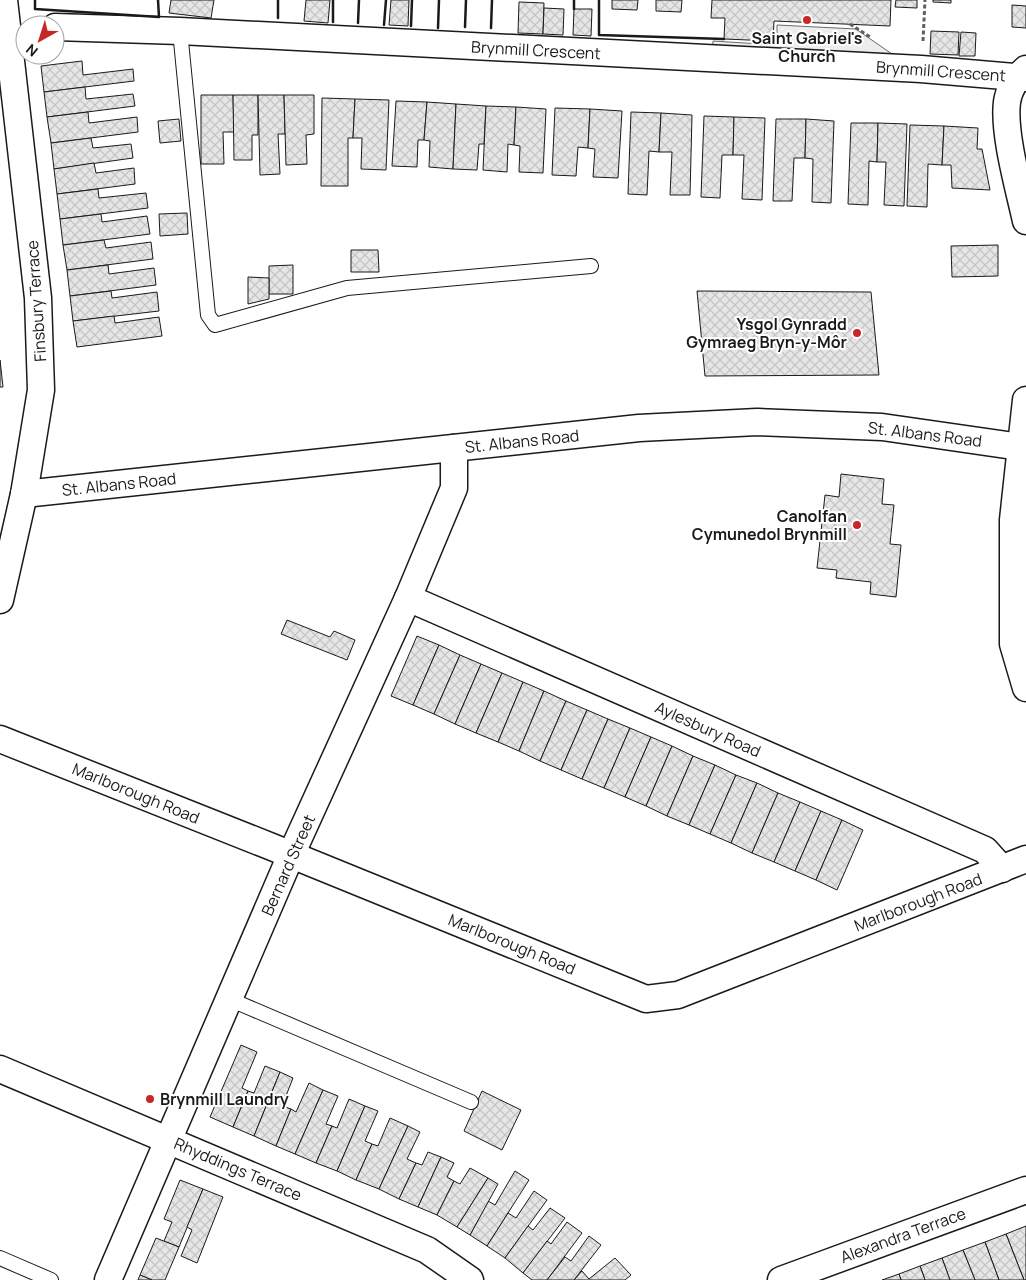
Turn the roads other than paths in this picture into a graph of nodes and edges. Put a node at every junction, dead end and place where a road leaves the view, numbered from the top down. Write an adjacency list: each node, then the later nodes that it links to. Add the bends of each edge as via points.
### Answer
1 (12, 17): 10 (street, Finsbury Terrace, via 38,298 41,390)
2 (65, 27): 3 (street, Brynmill Crescent)
3 (180, 31): 4 (street, Brynmill Crescent); 6 (lane, via 208,315 215,325 347,288)
4 (1023, 74): 5 (street, via 1007,101 1008,134)
5 (1026, 221)
6 (591, 266)
7 (1026, 400): 8 (street)
8 (1020, 447): 9 (street, St. Albans Road, via 882,427 757,422 639,428); 13 (street, via 1013,520 1013,644)
9 (454, 448): 10 (street, St. Albans Road); 11 (street, Bernard Street, via 454,488)
10 (24, 494): 12 (street, Finsbury Terrace)
11 (408, 598): 15 (street, Bernard Street); 17 (street, Aylesbury Road, via 985,850)
12 (0, 600)
13 (1026, 688)
14 (0, 739): 15 (street, Marlborough Road)
15 (291, 855): 17 (street, Marlborough Road, via 646,999 678,995); 18 (street, Bernard Street)
16 (1026, 859): 17 (street, Marlborough Road)
17 (1002, 869)
18 (230, 999): 20 (lane); 21 (street, Bernard Street)
19 (0, 1069): 21 (street, Rhyddings Terrace)
20 (471, 1102)
21 (169, 1139): 25 (street, Bernard Street); 26 (street, Rhyddings Terrace, via 427,1250)
22 (1026, 1190): 27 (street, Alexandra Terrace)
23 (0, 1258): 24 (lane)
24 (51, 1280)
25 (108, 1280)
26 (470, 1280)
27 (780, 1280)

